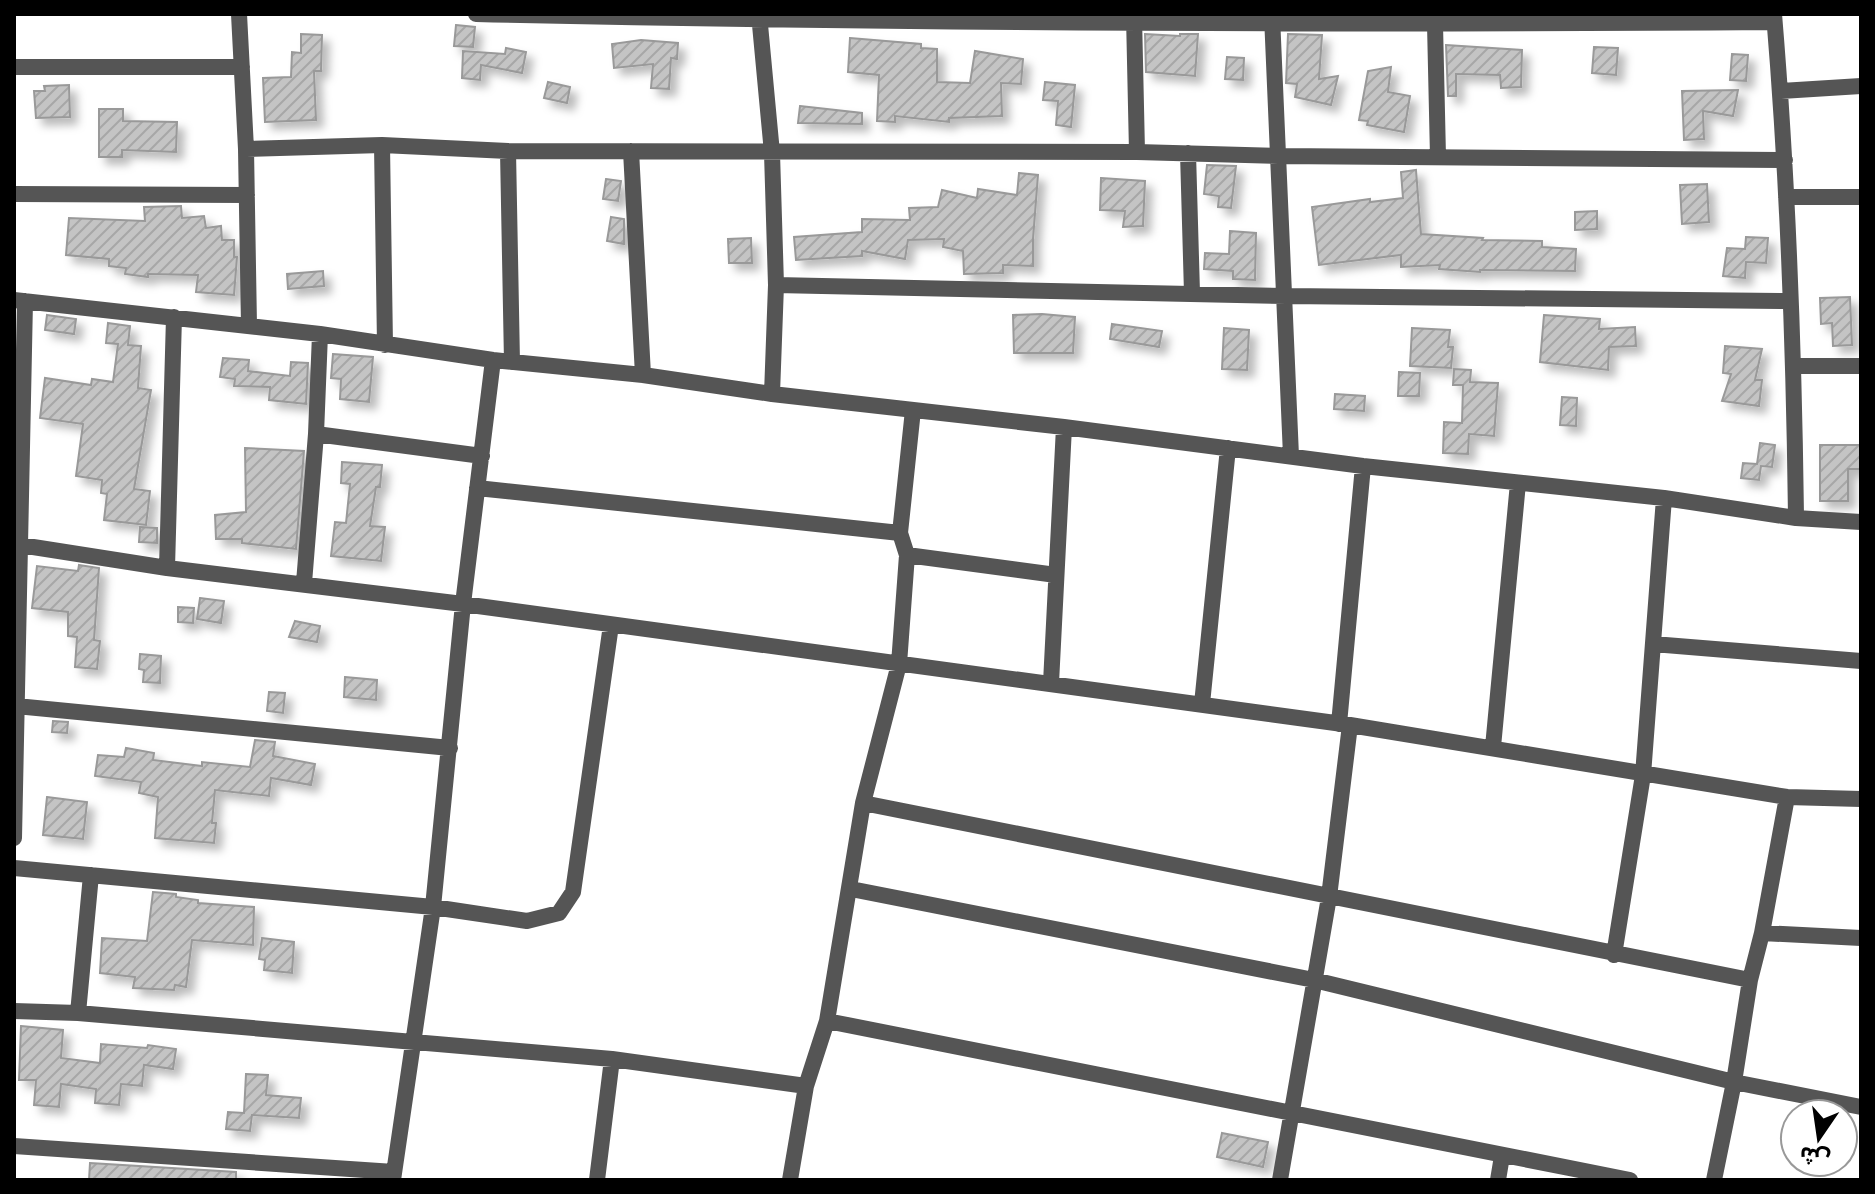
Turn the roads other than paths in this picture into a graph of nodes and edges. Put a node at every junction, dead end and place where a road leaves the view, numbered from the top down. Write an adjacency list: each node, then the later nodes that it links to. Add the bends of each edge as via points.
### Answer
1 (239, 14): 9 (street)
2 (476, 14): 3 (street)
3 (760, 17): 5 (street); 17 (street)
4 (1774, 18): 7 (street); 11 (street)
5 (1134, 19): 6 (street); 16 (street)
6 (1272, 19): 7 (street); 19 (street)
7 (1435, 24): 20 (street)
8 (14, 67): 9 (street)
9 (242, 67): 13 (street)
10 (1861, 86): 11 (street)
11 (1781, 91): 21 (street)
12 (382, 145): 13 (street); 14 (street); 34 (street)
13 (246, 149): 23 (street)
14 (508, 151): 15 (street); 36 (street)
15 (631, 151): 17 (street); 39 (street)
16 (1137, 152): 17 (street); 18 (street)
17 (772, 153): 26 (street)
18 (1188, 153): 19 (street); 27 (street)
19 (1278, 156): 20 (street); 28 (street)
20 (1438, 157): 21 (street)
21 (1785, 160): 24 (street)
22 (14, 194): 23 (street)
23 (247, 195): 32 (street)
24 (1786, 197): 25 (street); 30 (street)
25 (1861, 197)
26 (776, 285): 27 (street); 40 (street)
27 (1192, 293): 28 (street)
28 (1286, 296): 30 (street); 46 (street)
29 (19, 301): 31 (street); 54 (street)
30 (1790, 301): 37 (street)
31 (174, 317): 32 (street); 56 (street)
32 (249, 326): 33 (street)
33 (320, 334): 34 (street); 43 (street)
34 (385, 345): 35 (street)
35 (493, 360): 36 (street); 45 (street)
36 (512, 362): 39 (street)
37 (1794, 366): 38 (street); 51 (street)
38 (1861, 366)
39 (643, 375): 40 (street)
40 (772, 394): 41 (street)
41 (913, 410): 42 (street); 53 (street)
42 (1064, 427): 44 (street); 57 (street)
43 (316, 434): 45 (street); 58 (street)
44 (1228, 448): 46 (street); 65 (street)
45 (482, 456): 49 (street)
46 (1291, 456): 47 (street)
47 (1363, 466): 48 (street); 67 (street)
48 (1518, 483): 50 (street); 68 (street)
49 (477, 488): 53 (street); 59 (street)
50 (1664, 498): 51 (street); 61 (street)
51 (1796, 518): 52 (street)
52 (1861, 522)
53 (900, 533): 55 (street)
54 (17, 545): 56 (street); 66 (street)
55 (907, 555): 57 (street); 63 (street)
56 (167, 568): 58 (street)
57 (1056, 575): 64 (street)
58 (304, 583): 59 (street)
59 (463, 604): 60 (street); 69 (street)
60 (611, 625): 63 (street); 80 (street, via 573,892 559,913 527,921)
61 (1653, 644): 62 (street); 70 (street)
62 (1861, 661)
63 (899, 664): 64 (street); 73 (street)
64 (1051, 683): 65 (street)
65 (1202, 704): 67 (street)
66 (16, 706): 69 (street); 74 (street)
67 (1344, 724): 68 (street); 79 (street)
68 (1493, 747): 70 (street)
69 (450, 748): 80 (street)
70 (1643, 775): 71 (street); 83 (street)
71 (1787, 797): 72 (street); 81 (street)
72 (1861, 799)
73 (863, 803): 78 (street); 79 (street)
74 (14, 814): 75 (street)
75 (14, 838)
76 (14, 868): 77 (street)
77 (91, 875): 80 (street); 87 (street)
78 (851, 889): 84 (street); 88 (street)
79 (1329, 897): 83 (street); 84 (street)
80 (433, 907): 89 (street)
81 (1762, 933): 82 (street); 85 (street)
82 (1861, 938)
83 (1614, 955): 85 (street)
84 (1314, 980): 91 (street); 94 (street)
85 (1750, 980): 91 (street)
86 (14, 1011): 87 (street)
87 (78, 1013): 89 (street)
88 (827, 1021): 92 (street); 94 (street)
89 (414, 1040): 90 (street); 97 (street)
90 (612, 1059): 92 (street); 98 (street)
91 (1734, 1082): 93 (street); 103 (street)
92 (806, 1086): 99 (street)
93 (1861, 1107)
94 (1291, 1113): 96 (street); 100 (street)
95 (14, 1146): 97 (street)
96 (1502, 1156): 101 (street); 102 (street)
97 (393, 1176)
98 (597, 1180)
99 (790, 1180)
100 (1280, 1180)
101 (1498, 1180)
102 (1630, 1180)
103 (1714, 1180)

